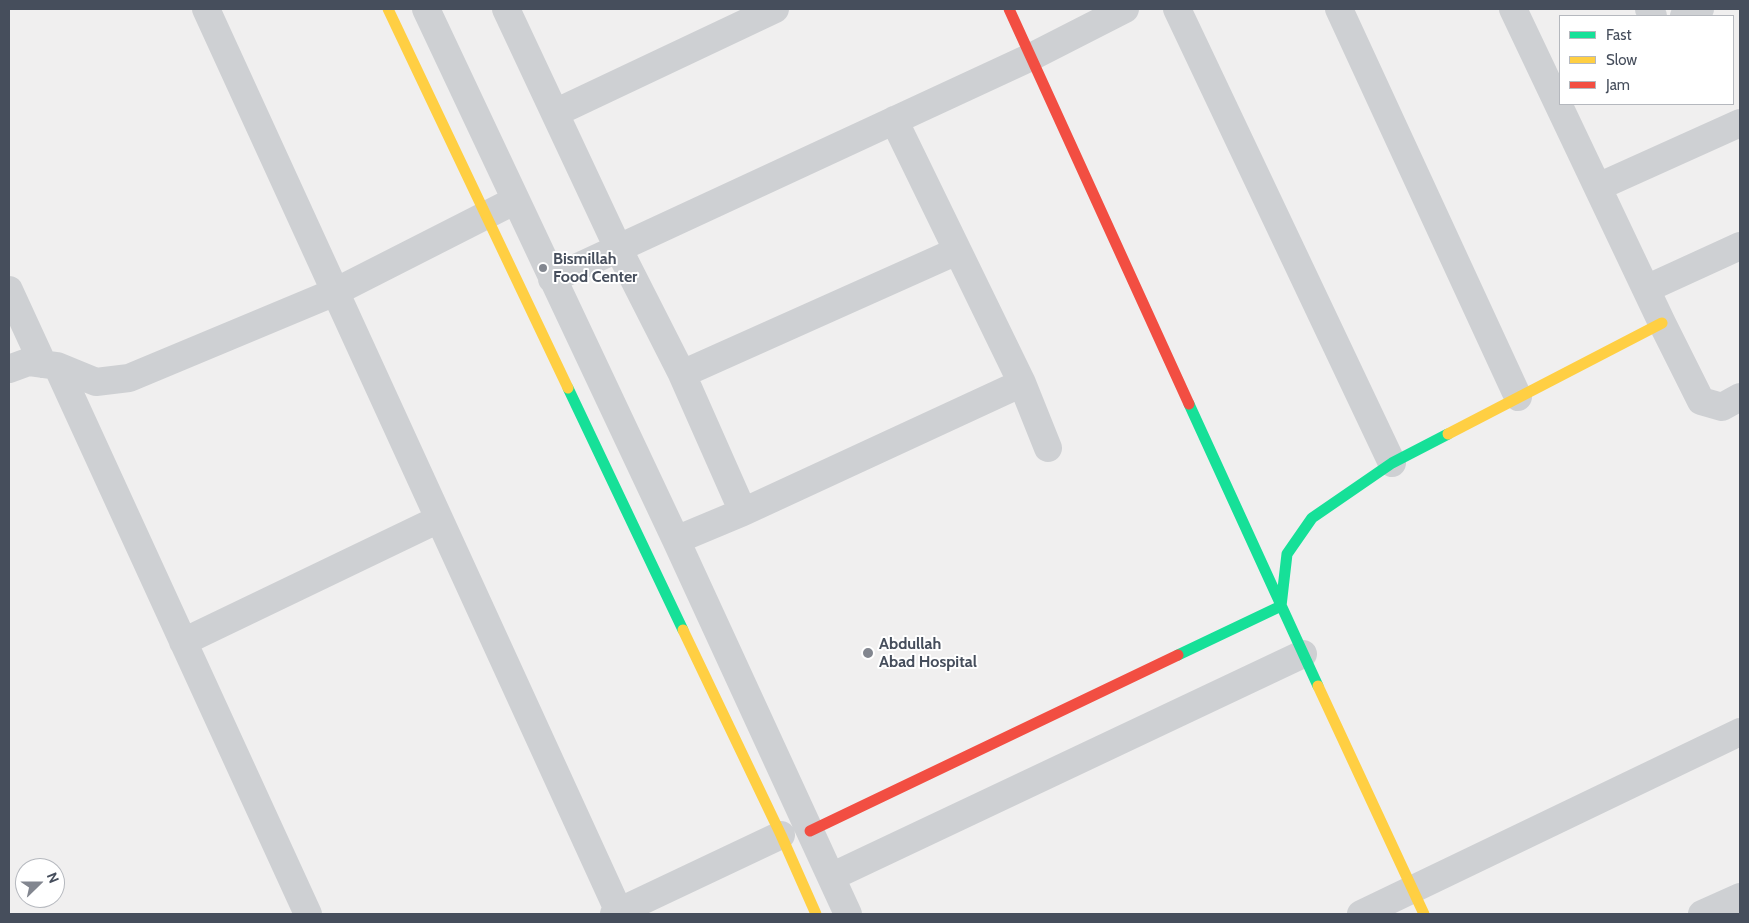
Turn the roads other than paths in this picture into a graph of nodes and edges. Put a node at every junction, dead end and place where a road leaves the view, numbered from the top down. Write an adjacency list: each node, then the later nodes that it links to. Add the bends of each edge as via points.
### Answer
1 (206, 9): 29 (street)
2 (388, 9): 22 (street)
3 (426, 9): 21 (street)
4 (506, 9): 17 (street)
5 (775, 9): 17 (street)
6 (1009, 9): 13 (street)
7 (1125, 9): 13 (street)
8 (1177, 9): 38 (street)
9 (1339, 9): 35 (street)
10 (1513, 9): 14 (street)
11 (1700, 9): 12 (street)
12 (1686, 15)
13 (1031, 57): 18 (street); 42 (street)
14 (1554, 78): 15 (street)
15 (1559, 90)
16 (1565, 105): 20 (street)
17 (555, 113): 24 (street)
18 (894, 120): 24 (street); 25 (street)
19 (1740, 123): 20 (street)
20 (1598, 187): 27 (street)
21 (516, 200): 22 (street); 26 (street)
22 (486, 215): 29 (street); 47 (street)
23 (1740, 246): 27 (street)
24 (618, 248): 26 (street); 33 (street)
25 (957, 250): 33 (street); 34 (street)
26 (552, 278): 41 (street)
27 (1646, 289): 30 (street)
28 (9, 290): 31 (street)
29 (335, 292): 31 (street, via 129,378 96,382); 40 (street)
30 (1662, 322): 35 (street); 36 (street, via 1701,401 1722,407)
31 (50, 365): 32 (street, via 28,362); 43 (street)
32 (9, 369)
33 (682, 374): 39 (street)
34 (1022, 383): 37 (street); 39 (street)
35 (1518, 397): 38 (street)
36 (1740, 397)
37 (1048, 448)
38 (1392, 463): 42 (street, via 1312,518 1286,554)
39 (743, 512): 41 (street)
40 (439, 519): 43 (street); 51 (street)
41 (676, 540): 46 (street)
42 (1281, 606): 44 (street); 46 (street)
43 (183, 642): 52 (street)
44 (1303, 654): 48 (street); 49 (street)
45 (1740, 732): 49 (street)
46 (810, 831): 48 (street)
47 (781, 835): 51 (street); 53 (street)
48 (830, 877): 54 (street)
49 (1412, 889): 55 (street); 56 (street)
50 (1740, 897): 57 (street)
51 (617, 913)
52 (308, 914)
53 (816, 914)
54 (848, 914)
55 (1360, 914)
56 (1424, 914)
57 (1702, 914)

